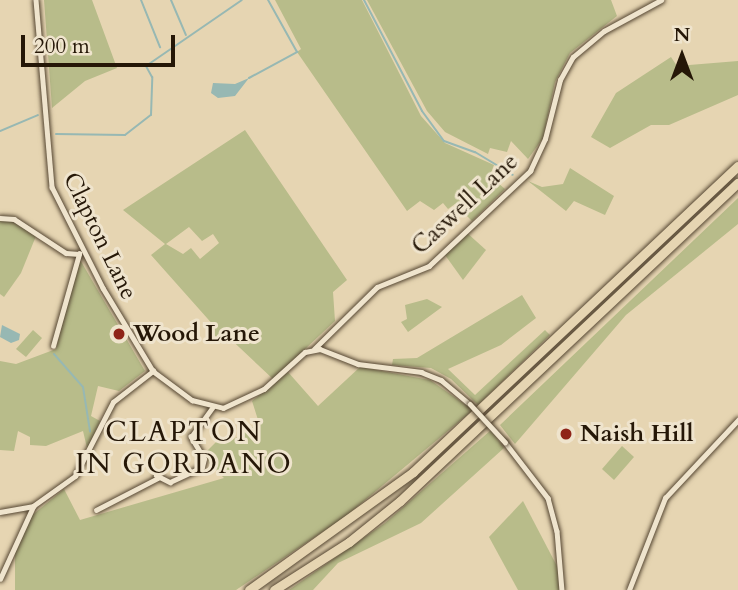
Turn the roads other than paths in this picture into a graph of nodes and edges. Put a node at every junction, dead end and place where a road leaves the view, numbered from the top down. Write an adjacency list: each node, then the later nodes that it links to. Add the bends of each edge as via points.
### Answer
1 (36, 0): 6 (street, Clapton Lane, via 51,177)
2 (661, 0): 8 (street, Caswell Lane, via 604,31 573,57 560,80 542,148 530,171 429,265 365,296)
3 (738, 166): 16 (highway, via 413,472)
4 (738, 183): 17 (highway, via 400,501 349,542)
5 (0, 218): 6 (street, via 14,219 66,253)
6 (81, 252): 7 (street); 9 (street, Clapton Lane)
7 (53, 346)
8 (314, 349): 10 (street, via 257,393 229,407); 18 (street, bridge, via 358,364 421,372 441,380 470,404 548,498 557,531)
9 (153, 371): 10 (street, Clapton Lane, via 183,395); 12 (street, via 113,402 78,473)
10 (212, 408): 13 (street, via 191,436 203,465 170,482 157,476)
11 (738, 420): 19 (street, via 665,498)
12 (33, 506): 14 (street); 15 (street)
13 (96, 510)
14 (0, 512)
15 (0, 579)
16 (249, 590)
17 (274, 590)
18 (562, 590)
19 (629, 590)

